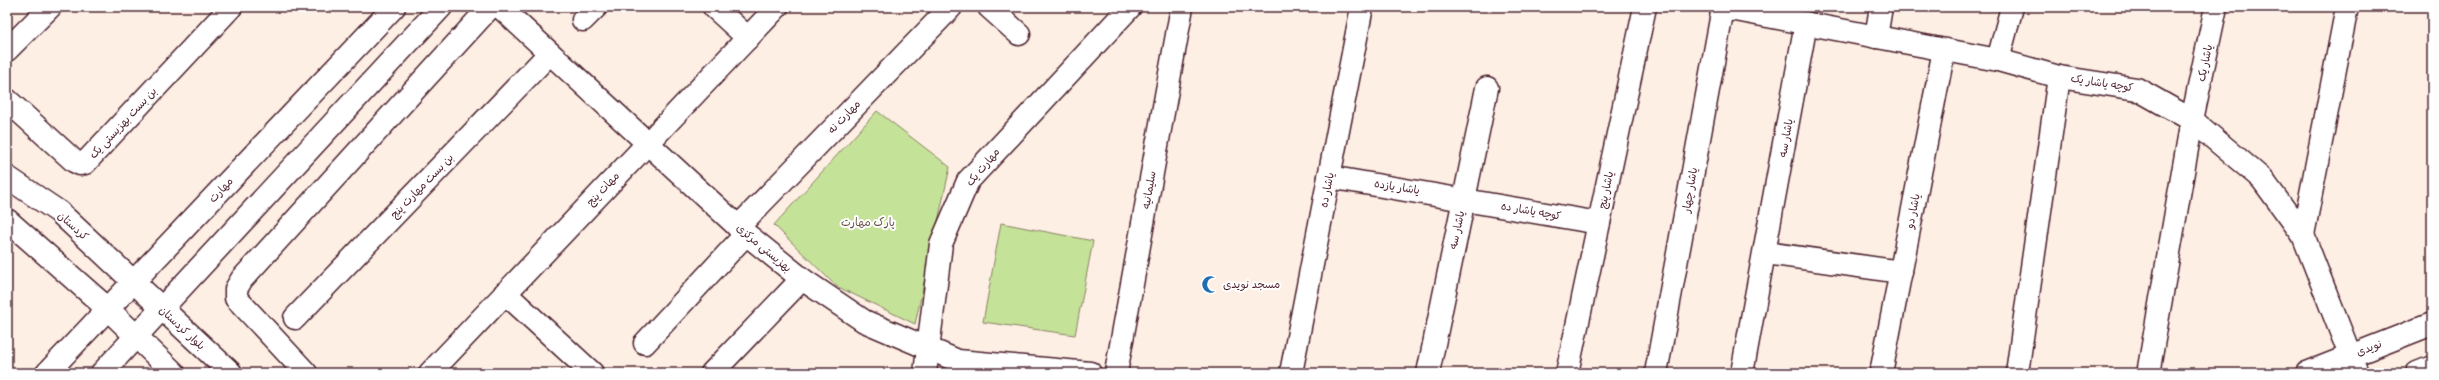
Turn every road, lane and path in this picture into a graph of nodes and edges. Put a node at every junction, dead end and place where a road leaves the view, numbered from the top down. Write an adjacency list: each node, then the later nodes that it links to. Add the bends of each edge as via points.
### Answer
1 (50, 7): 24 (street)
2 (231, 7): 30 (street, بن بست بهزیستی یک, via 85,163 74,161)
3 (394, 7): 43 (street, مهارت)
4 (441, 7): 46 (street)
5 (490, 7): 59 (street, via 242,279 236,289 236,298)
6 (500, 7): 26 (street, بهزیستی مرکزی)
7 (714, 7): 23 (street)
8 (777, 7): 23 (street, مهات پنج)
9 (951, 7): 38 (street, مهارت نه)
10 (989, 7): 21 (street)
11 (1130, 7): 51 (street, مهارت یک, via 968,181 941,244)
12 (1182, 7): 65 (street, سلیمانیه)
13 (1362, 7): 34 (street, یاشار ده)
14 (1645, 7): 37 (street, یاشار پنج)
15 (1722, 7): 20 (street, کوچه یاشار یک); 69 (street, یاشار چهار)
16 (1881, 7): 22 (street)
17 (2012, 7): 27 (street)
18 (2216, 7): 31 (street, یاشار یک)
19 (2347, 7): 39 (street)
20 (1806, 23): 22 (street, کوچه یاشار یک); 40 (street, یاشار سه)
21 (1019, 34)
22 (1876, 37): 25 (street, کوچه یاشار یک)
23 (748, 38): 32 (street, مهات پنج)
24 (7, 50)
25 (1944, 50): 27 (street, کوچه یاشار یک); 41 (street, یاشار دو)
26 (549, 54): 32 (street, بهزیستی مرکزی); 47 (street, بن بست مهارت پنج)
27 (1998, 60): 28 (street, کوچه یاشار یک)
28 (2059, 77): 31 (street, کوچه یاشار یک, via 2137,89); 72 (street)
29 (1487, 88): 35 (street, یاشار سه)
30 (7, 100)
31 (2192, 120): 39 (street, کوچه یاشار یک, via 2262,179); 54 (street, یاشار یک)
32 (646, 144): 38 (street, بهزیستی مرکزی); 44 (street, مهات پنج)
33 (7, 177): 43 (street, کردستان, via 59,212)
34 (1329, 177): 35 (street, یاشار یازده); 66 (street, یاشار ده)
35 (1464, 198): 37 (street, کوچه یاشار ده); 67 (street, یاشار سه)
36 (7, 220): 45 (street)
37 (1599, 223): 68 (street, یاشار پنج)
38 (742, 230): 42 (street, بهزیستی مرکزی); 50 (street, مهارت نه)
39 (2303, 235): 52 (street, کوچه یاشار یک)
40 (1766, 253): 41 (street); 70 (street, یاشار سه)
41 (1901, 272): 71 (street, یاشار دو)
42 (802, 279): 51 (street, بهزیستی مرکزی, via 864,321); 62 (street)
43 (134, 282): 45 (street, مهارت); 46 (street, بلوار کردستان)
44 (505, 293): 60 (street, مهات پنج); 61 (street)
45 (108, 309): 49 (street); 55 (street, مهارت)
46 (162, 310): 49 (street); 58 (street, بلوار کردستان)
47 (295, 318)
48 (2432, 324): 52 (street, نویدی)
49 (136, 338): 56 (street); 57 (street)
50 (645, 343)
51 (927, 348): 63 (street, مهارت یک); 64 (street, بهزیستی مرکزی, via 958,361)
52 (2354, 364): 73 (street, نویدی)
53 (2432, 367): 74 (street)
54 (2149, 368)
55 (47, 373)
56 (102, 373)
57 (174, 373)
58 (231, 373)
59 (306, 373)
60 (430, 373)
61 (592, 373)
62 (712, 373)
63 (925, 373)
64 (1090, 373)
65 (1116, 373)
66 (1291, 373)
67 (1428, 373)
68 (1567, 373)
69 (1656, 373)
70 (1742, 373)
71 (1881, 373)
72 (2017, 373)
73 (2307, 373)
74 (2417, 373)

